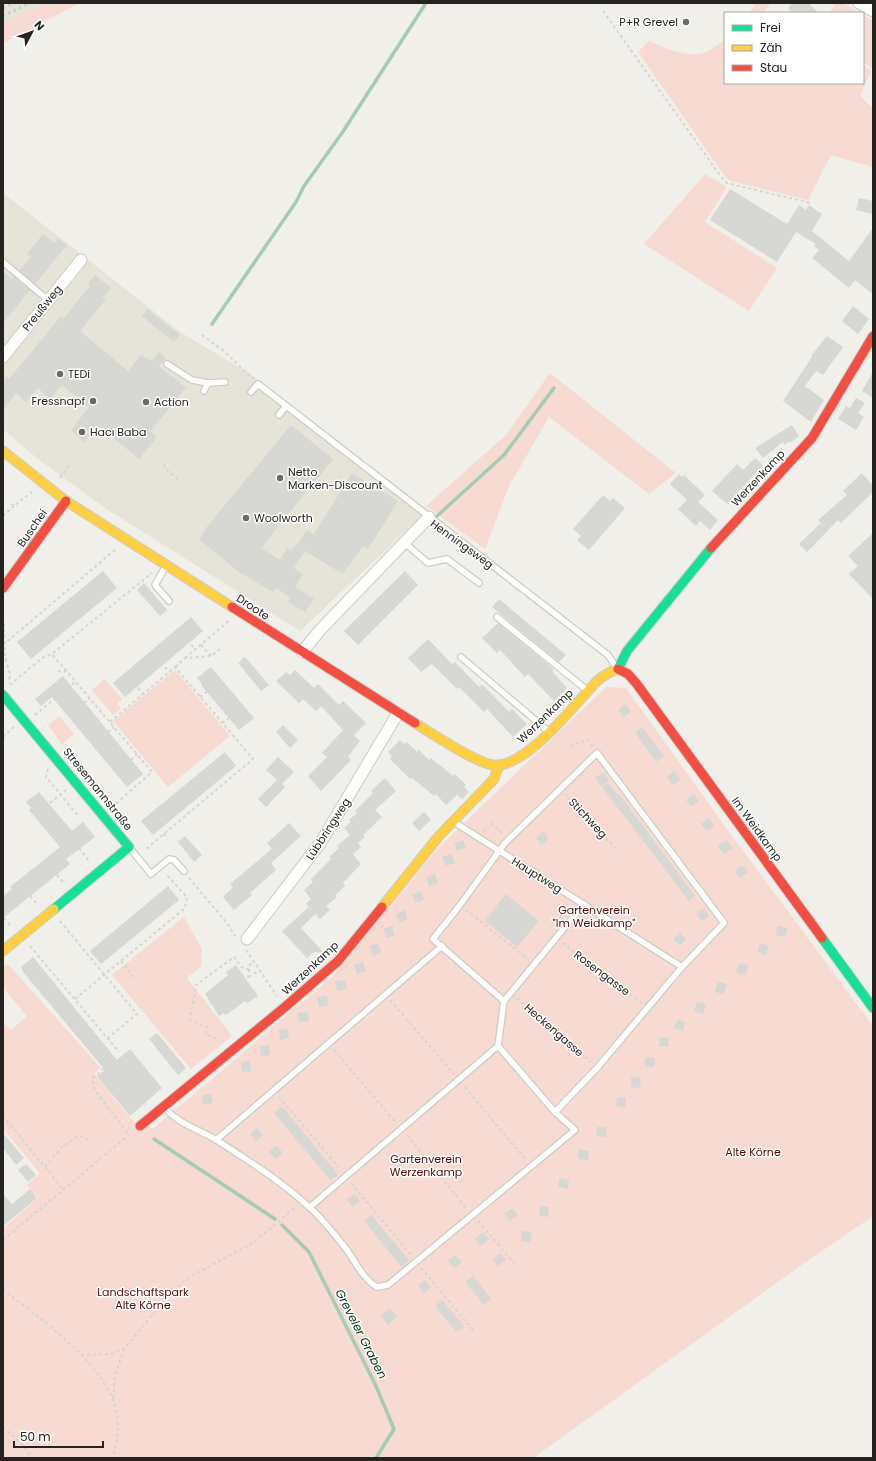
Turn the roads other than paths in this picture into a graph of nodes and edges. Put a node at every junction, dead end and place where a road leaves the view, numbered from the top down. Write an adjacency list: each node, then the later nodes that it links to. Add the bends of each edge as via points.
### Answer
1 (859, 3): 2 (street)
2 (873, 11)
3 (81, 260): 5 (street, Preußweg)
4 (3, 262): 5 (lane)
5 (48, 300): 7 (street, Preußweg)
6 (873, 336): 26 (street, Werzenkamp, via 812,438 695,567 626,651)
7 (3, 357)
8 (167, 364): 10 (lane, via 192,380)
9 (225, 382): 10 (lane)
10 (208, 384): 11 (lane)
11 (204, 391)
12 (251, 392): 13 (lane, via 258,384)
13 (286, 406): 14 (lane); 17 (lane)
14 (279, 415)
15 (3, 451): 16 (street, Droote)
16 (66, 501): 19 (street, Droote); 21 (street, Buschei)
17 (429, 517): 18 (street, Henningsweg); 26 (lane, Henningsweg, via 608,655)
18 (405, 543): 20 (lane, via 428,563 447,559); 24 (street, Henningsweg)
19 (166, 566): 22 (lane, via 155,585); 24 (street, Droote)
20 (479, 583)
21 (3, 588)
22 (169, 601)
23 (497, 617): 27 (lane)
24 (302, 652): 29 (street, Droote)
25 (461, 657): 30 (lane)
26 (618, 669): 27 (street, Werzenkamp, via 605,673); 42 (street, Im Weidkamp, via 628,674 636,683)
27 (588, 692): 30 (street, Werzenkamp)
28 (3, 695): 33 (street, Stresemannstraße)
29 (398, 713): 31 (street, Droote, via 478,760); 37 (street, Lübbringweg, via 321,842)
30 (549, 732): 31 (street, Werzenkamp, via 516,759)
31 (499, 765): 32 (street, Werzenkamp, via 494,779)
32 (453, 821): 34 (lane, Hauptweg); 44 (street, Werzenkamp, via 338,961)
33 (129, 847): 35 (lane, via 151,874 169,859 174,860); 39 (street, Stresemannstraße)
34 (499, 850): 36 (lane, Hauptweg); 38 (lane, via 433,939); 40 (lane, via 597,753 724,923)
35 (184, 871)
36 (584, 904): 40 (lane, Hauptweg); 41 (lane)
37 (242, 941)
38 (442, 946): 41 (lane); 47 (lane)
39 (3, 951)
40 (682, 967): 45 (lane, via 598,1068)
41 (504, 1001): 43 (lane)
42 (873, 1008)
43 (498, 1046): 45 (lane); 48 (lane)
44 (164, 1107): 46 (street, Werzenkamp); 47 (lane, via 174,1118)
45 (555, 1112): 48 (lane, via 575,1130 388,1285 377,1288 371,1284 346,1249)
46 (140, 1126)
47 (216, 1140): 48 (lane, via 259,1168)
48 (310, 1207)

